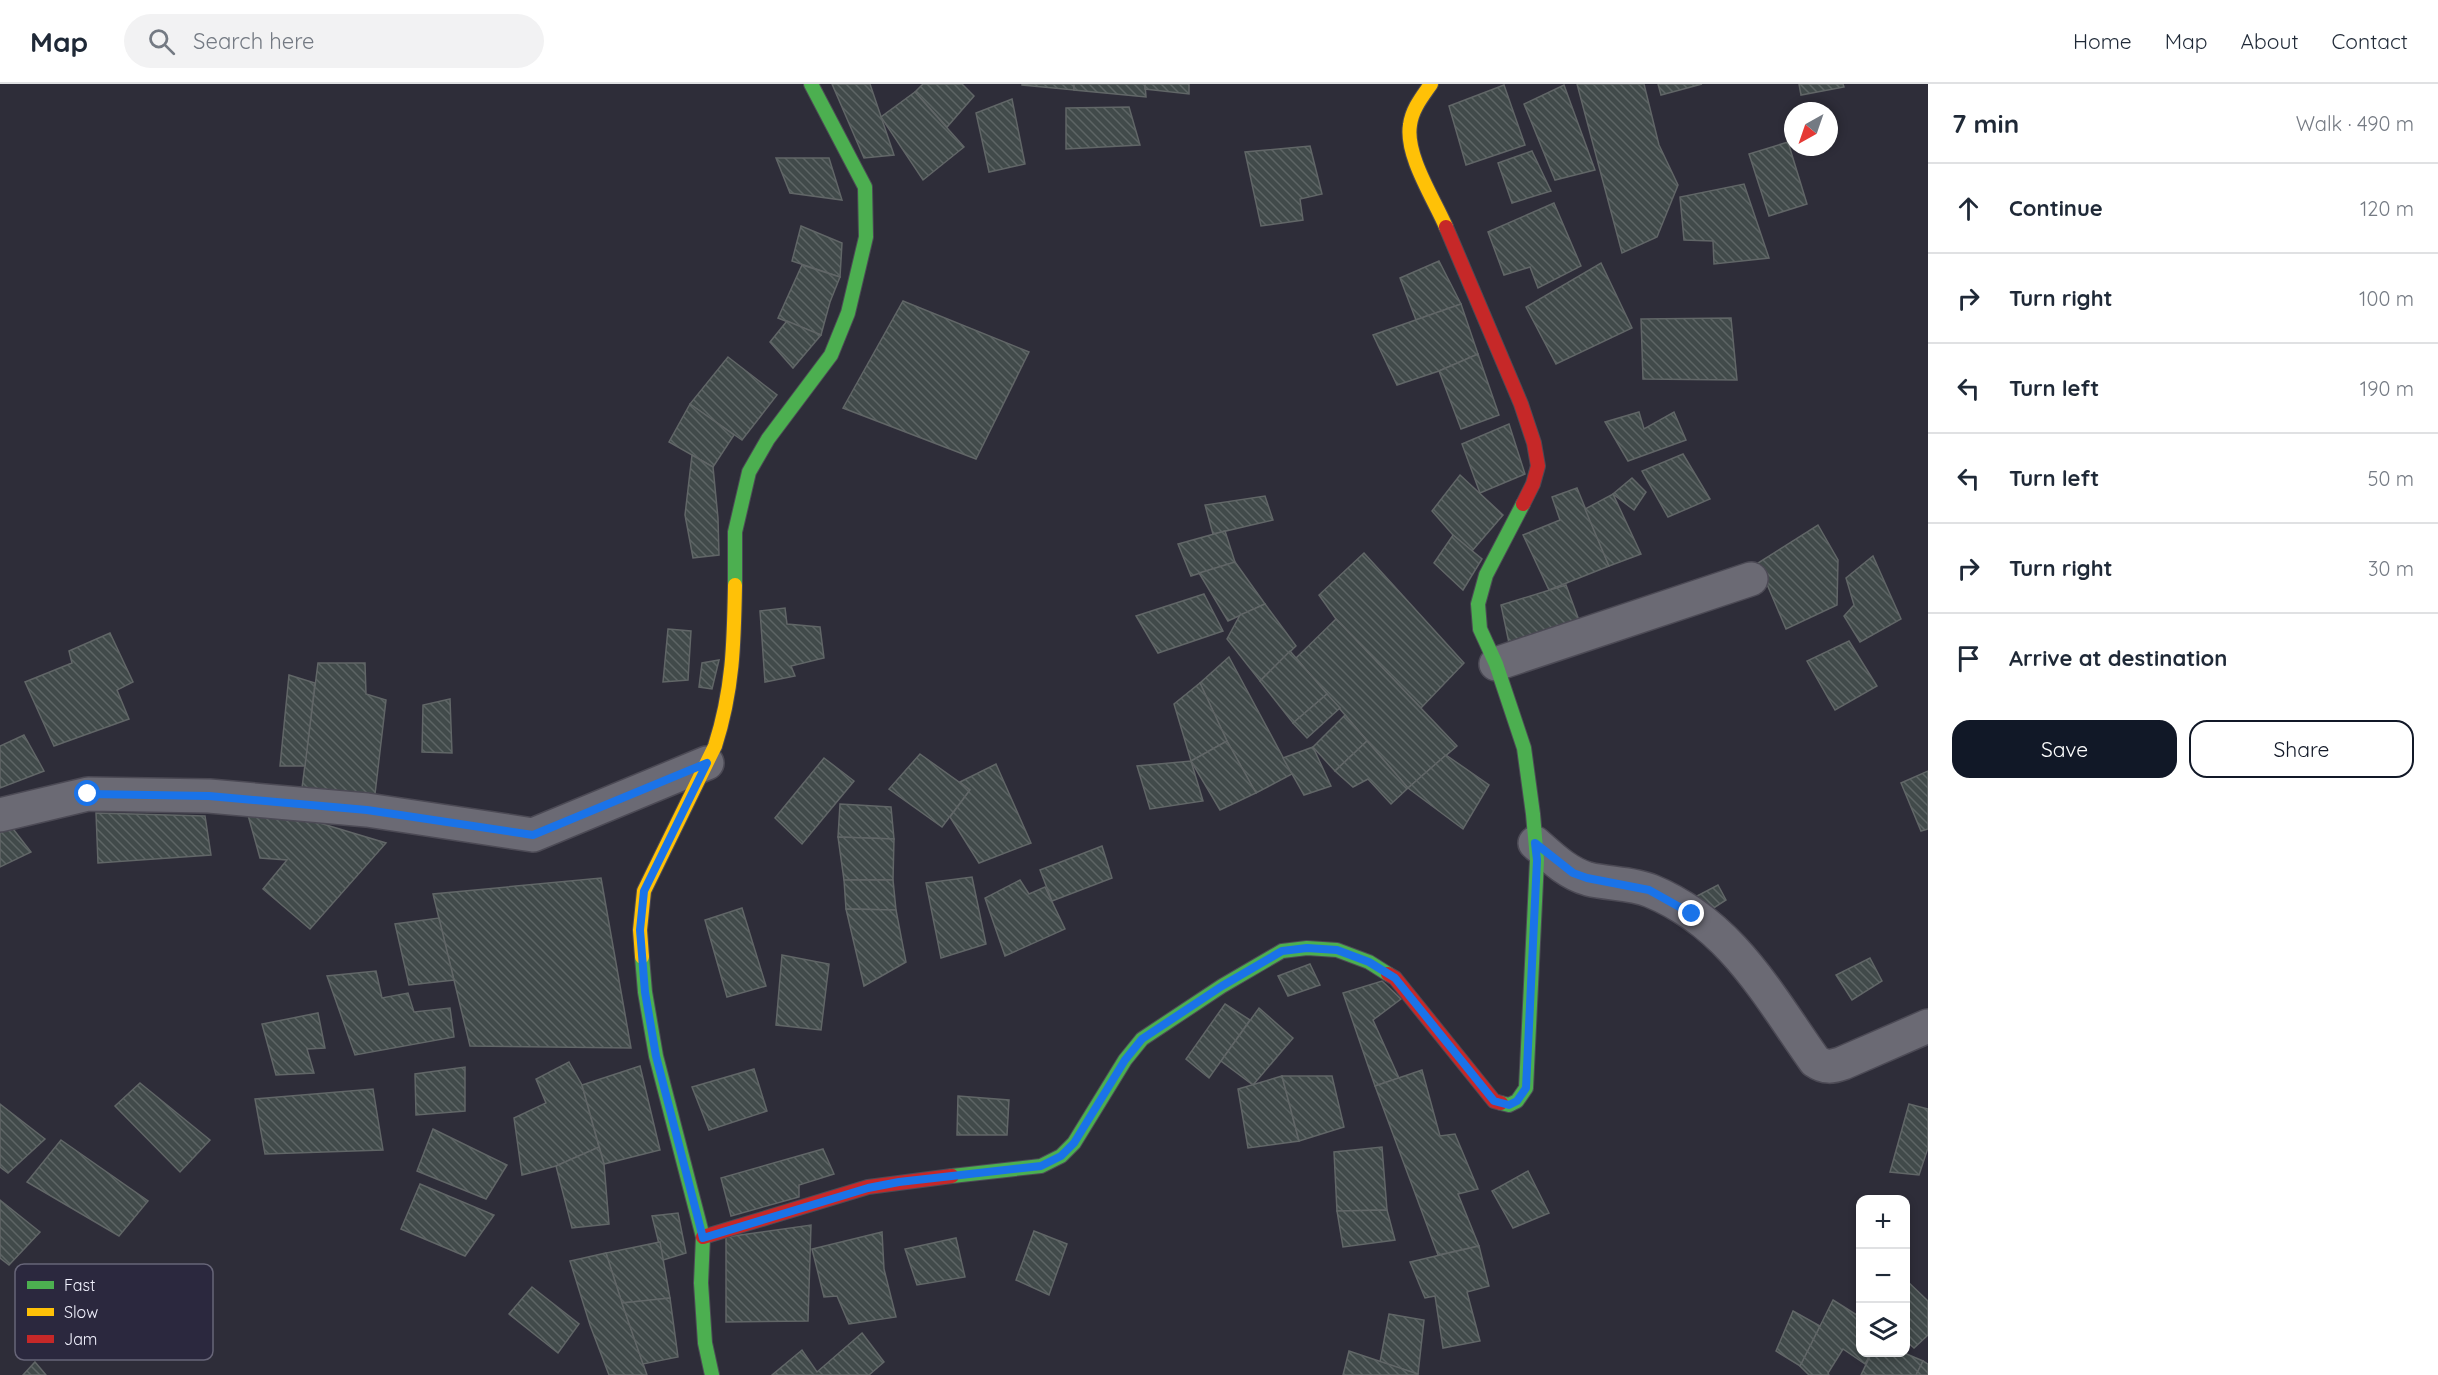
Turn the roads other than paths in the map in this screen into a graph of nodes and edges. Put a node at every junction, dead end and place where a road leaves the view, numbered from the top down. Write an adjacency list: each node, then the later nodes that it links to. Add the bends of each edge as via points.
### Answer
1 (811, 84): 5 (street, via 865,187 866,237 848,313 831,355 768,439 749,472 735,532 730,690)
2 (1431, 84): 4 (street, via 1410,117 1409,137 1417,164 1521,404 1538,466 1533,484 1486,574 1480,598 1480,629)
3 (1751, 579): 4 (street)
4 (1496, 664): 7 (street, via 1524,748)
5 (707, 763): 6 (street, via 533,835 367,810 209,796 88,794); 9 (street, via 644,891 640,930 656,1056)
6 (0, 815)
7 (1535, 843): 8 (street, via 1573,873 1649,890 1692,914 1745,961 1822,1066 1843,1063); 9 (street, via 1526,1088 1509,1105 1494,1101 1395,978 1369,962 1337,950 1282,951 1142,1039 1074,1143 1061,1156 1041,1166 868,1188)
8 (1928, 1026)
9 (703, 1238): 10 (street, via 701,1283 705,1343)
10 (712, 1375)

